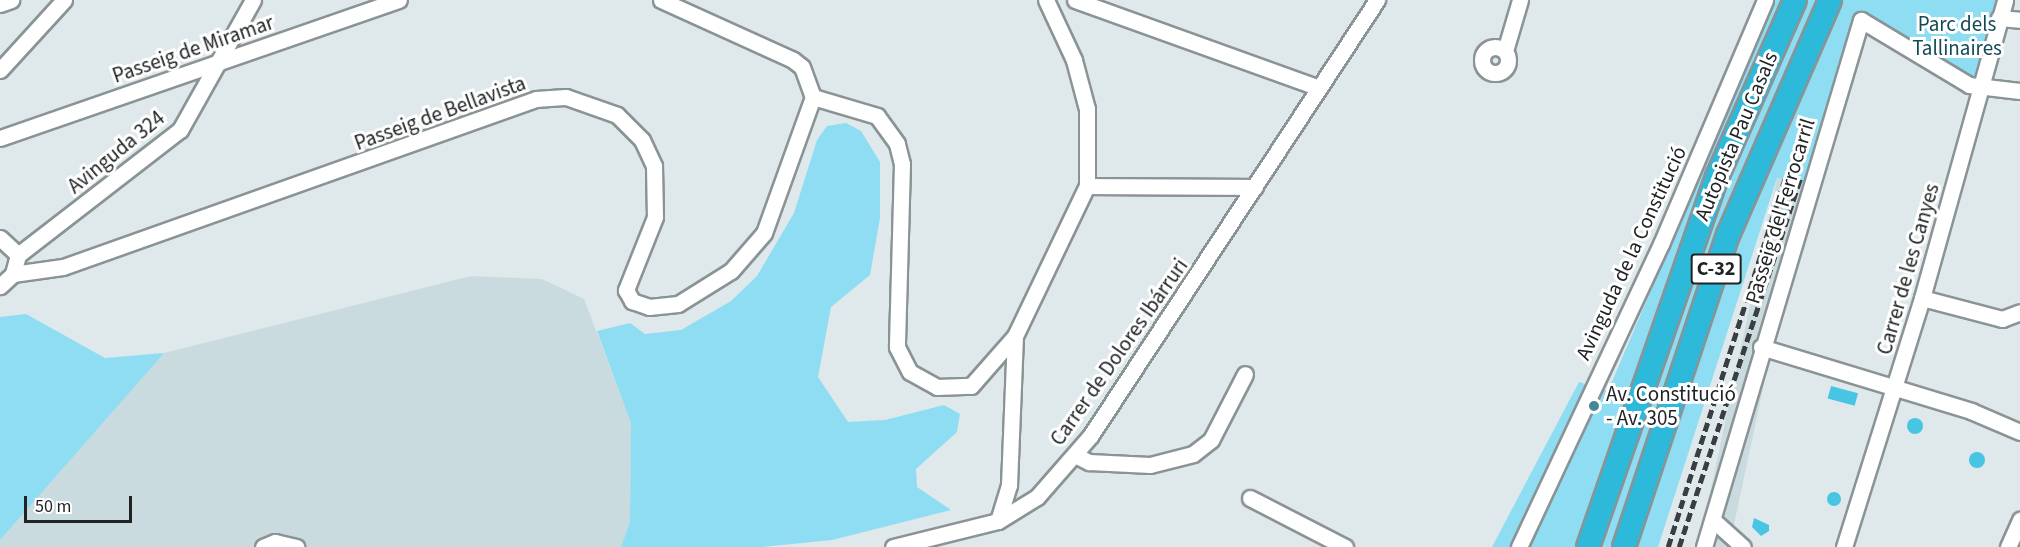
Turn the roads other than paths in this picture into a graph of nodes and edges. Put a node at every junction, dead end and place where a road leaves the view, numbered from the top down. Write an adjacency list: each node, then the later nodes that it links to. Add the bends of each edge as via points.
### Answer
1 (11, 0): 14 (street)
2 (64, 0): 19 (street)
3 (253, 0): 18 (street, Avinguda 324)
4 (399, 0): 18 (street, Passeig de Miramar)
5 (661, 0): 23 (street, via 793,60 802,67)
6 (1046, 0): 25 (street, via 1074,60 1087,109)
7 (1075, 0): 20 (street)
8 (1377, 0): 20 (street, Carrer de Dolores Ibárruri)
9 (1520, 0): 17 (street)
10 (1765, 0): 43 (street, Avinguda de la Constitució, via 1661,244)
11 (1795, 0): 50 (highway, Autopista Pau Casals / C-32, via 1717,177)
12 (1830, 0): 51 (highway, Autopista Pau Casals / C-32, via 1728,235)
13 (2005, 0): 15 (street, Carrer de les Canyes)
14 (0, 4)
15 (1999, 18): 16 (street); 21 (street, Carrer de les Canyes)
16 (2020, 20)
17 (1505, 51)
18 (220, 62): 24 (street, Passeig de Miramar); 28 (street, Avinguda 324, via 167,143)
19 (0, 70)
20 (1319, 88): 26 (street, Carrer de Dolores Ibárruri)
21 (1981, 88): 22 (street); 31 (street, Carrer de les Canyes); 34 (street, Passeig del Ferrocarril, via 1861,20)
22 (2020, 91)
23 (813, 97): 29 (street, Passeig de Bellavista, via 764,233 731,271 678,304 650,307 633,301 626,290 655,217 654,166 642,140 617,115 566,97 536,99 63,267); 33 (street, via 877,116 897,144 902,164 897,347 910,372 937,387 971,386)
24 (0, 138)
25 (1087, 186): 26 (street); 33 (street)
26 (1255, 187): 38 (street, Carrer de Dolores Ibárruri)
27 (0, 238): 28 (street)
28 (18, 255): 29 (street)
29 (13, 274): 30 (street)
30 (0, 286)
31 (1922, 298): 32 (street, via 2002,319); 36 (street, Carrer de les Canyes)
32 (2020, 312)
33 (1015, 336): 42 (street, via 1012,465)
34 (1761, 347): 36 (street); 40 (street, Passeig del Ferrocarril)
35 (1245, 374): 38 (street, via 1211,440 1193,454 1150,465 1089,462)
36 (1894, 389): 37 (street); 54 (street, Carrer de les Canyes)
37 (2020, 432)
38 (1075, 455): 42 (street, Carrer de Dolores Ibárruri, via 1037,497)
39 (1250, 498): 47 (street)
40 (1713, 520): 52 (street, Passeig del Ferrocarril); 53 (street)
41 (2020, 520): 55 (street)
42 (998, 521): 46 (street, Carrer de Dolores Ibárruri)
43 (1528, 521): 48 (street, Avinguda de la Constitució); 49 (street, Avinguda de la Constitució)
44 (263, 547): 45 (street, via 275,542)
45 (296, 547)
46 (893, 547)
47 (1345, 547)
48 (1509, 547)
49 (1519, 547)
50 (1588, 547)
51 (1624, 547)
52 (1704, 547)
53 (1743, 547)
54 (1844, 547)
55 (2008, 547)

